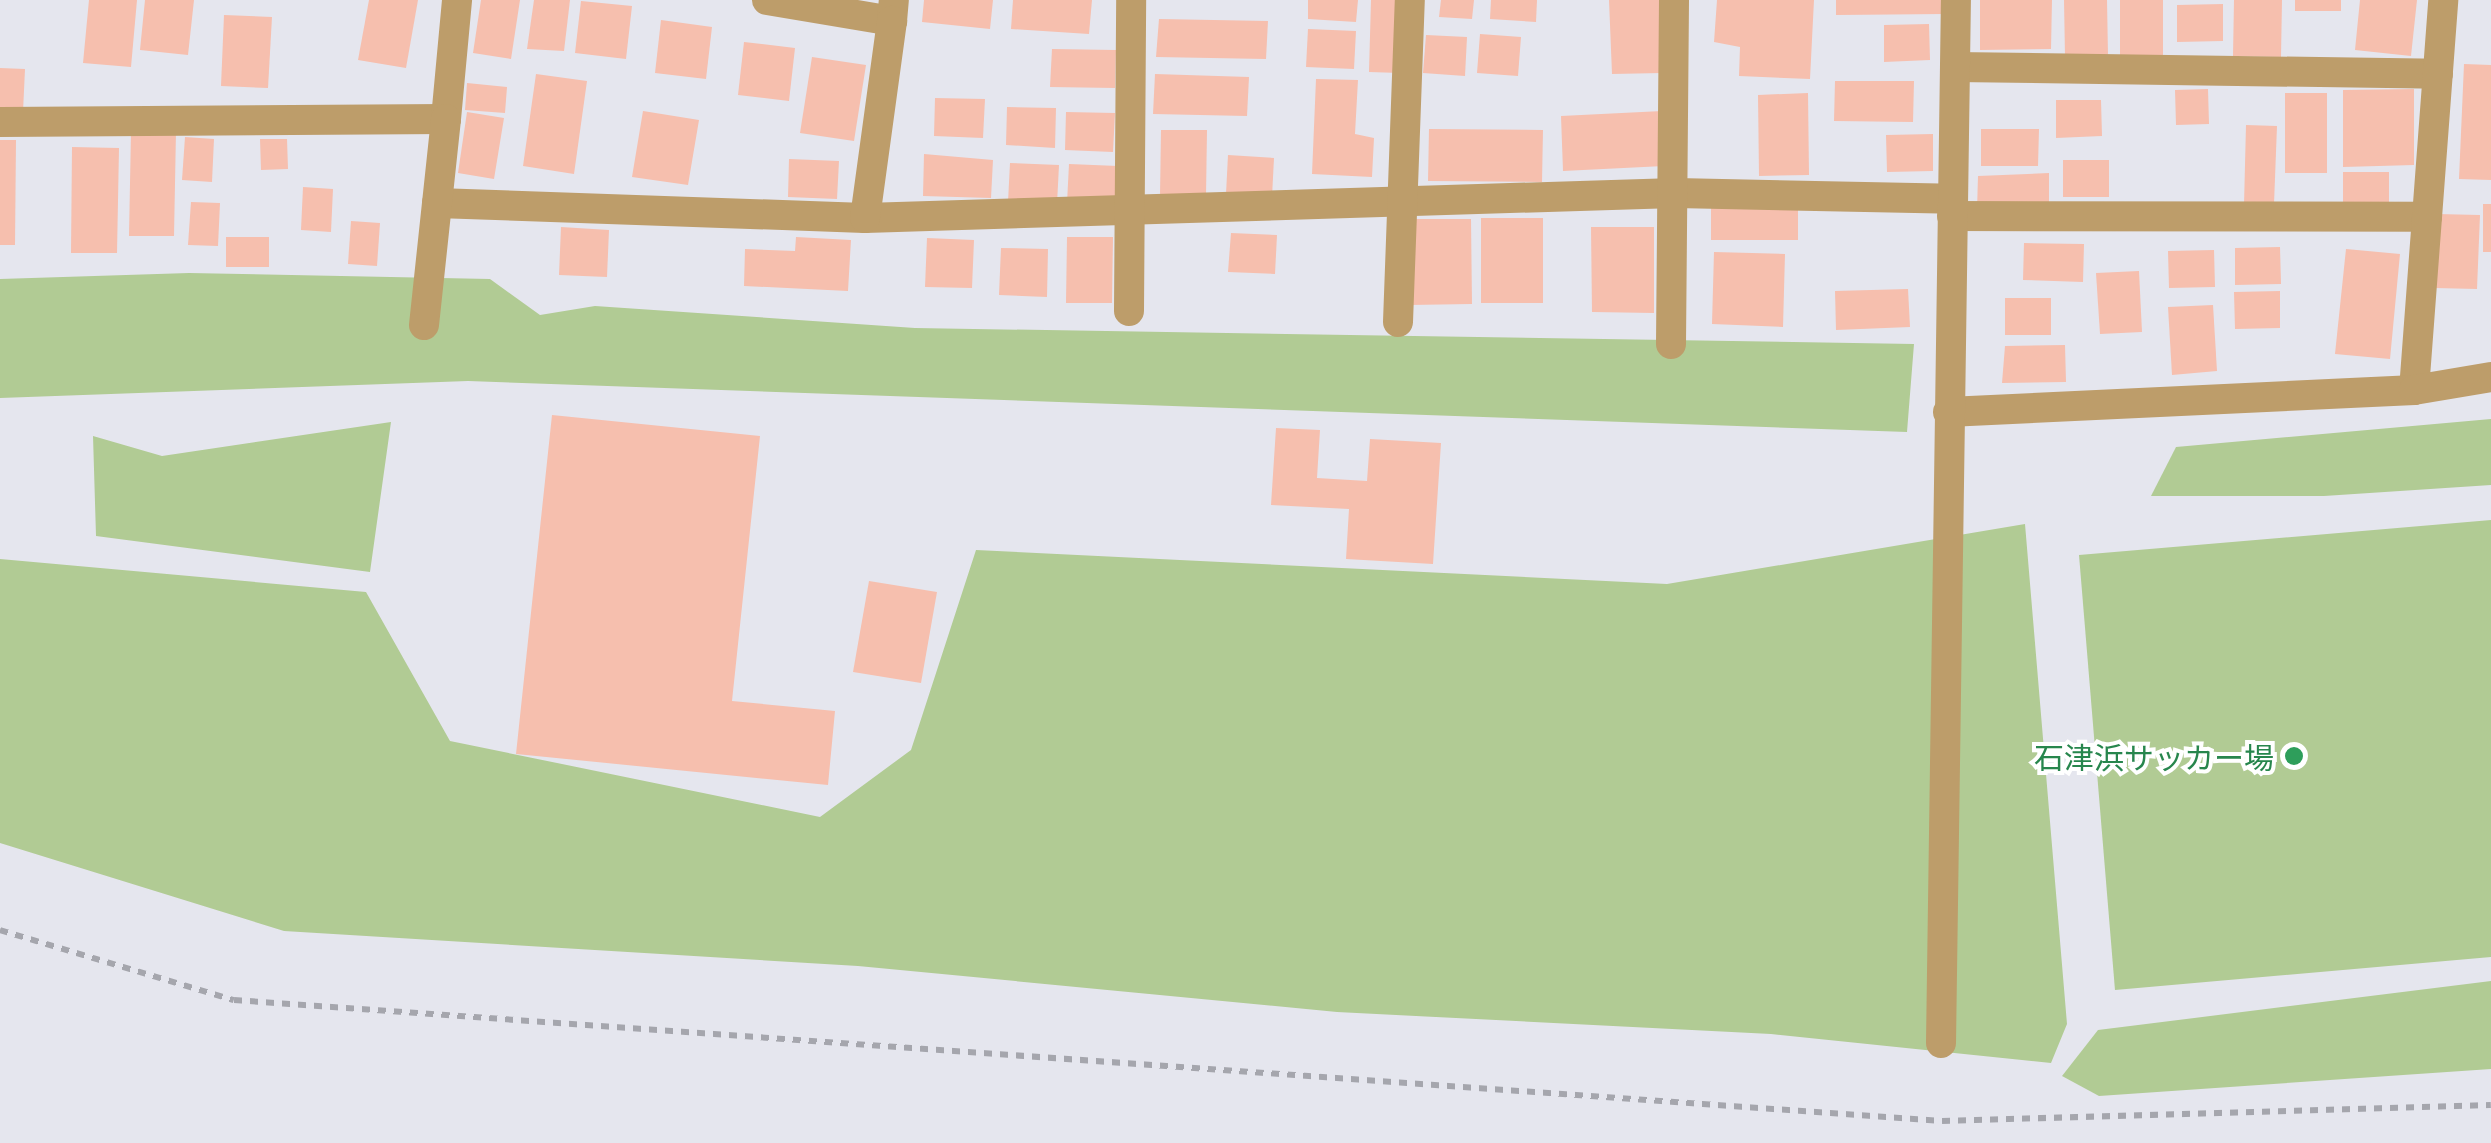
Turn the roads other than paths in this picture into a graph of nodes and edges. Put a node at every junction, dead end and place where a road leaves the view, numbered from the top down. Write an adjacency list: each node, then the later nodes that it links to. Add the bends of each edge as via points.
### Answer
1 (457, 0): 11 (street)
2 (767, 0): 8 (street)
3 (1131, 0): 17 (street)
4 (1410, 0): 15 (street)
5 (1674, 0): 13 (street)
6 (1956, 0): 9 (street)
7 (2443, 0): 10 (street)
8 (893, 11): 19 (street)
9 (1954, 67): 10 (street); 16 (street)
10 (2438, 74): 18 (street)
11 (446, 119): 12 (street); 14 (street)
12 (0, 122)
13 (1676, 192): 15 (street); 16 (street); 23 (street)
14 (437, 203): 19 (street); 22 (street)
15 (1398, 204): 17 (street); 21 (street)
16 (1952, 208): 18 (street); 26 (street)
17 (1130, 214): 19 (street); 20 (street)
18 (2427, 216): 25 (street)
19 (865, 218)
20 (1128, 311)
21 (1398, 322)
22 (424, 326)
23 (1671, 344)
24 (2491, 377): 25 (street)
25 (2414, 390): 26 (street)
26 (1948, 412): 27 (street)
27 (1940, 1042)

